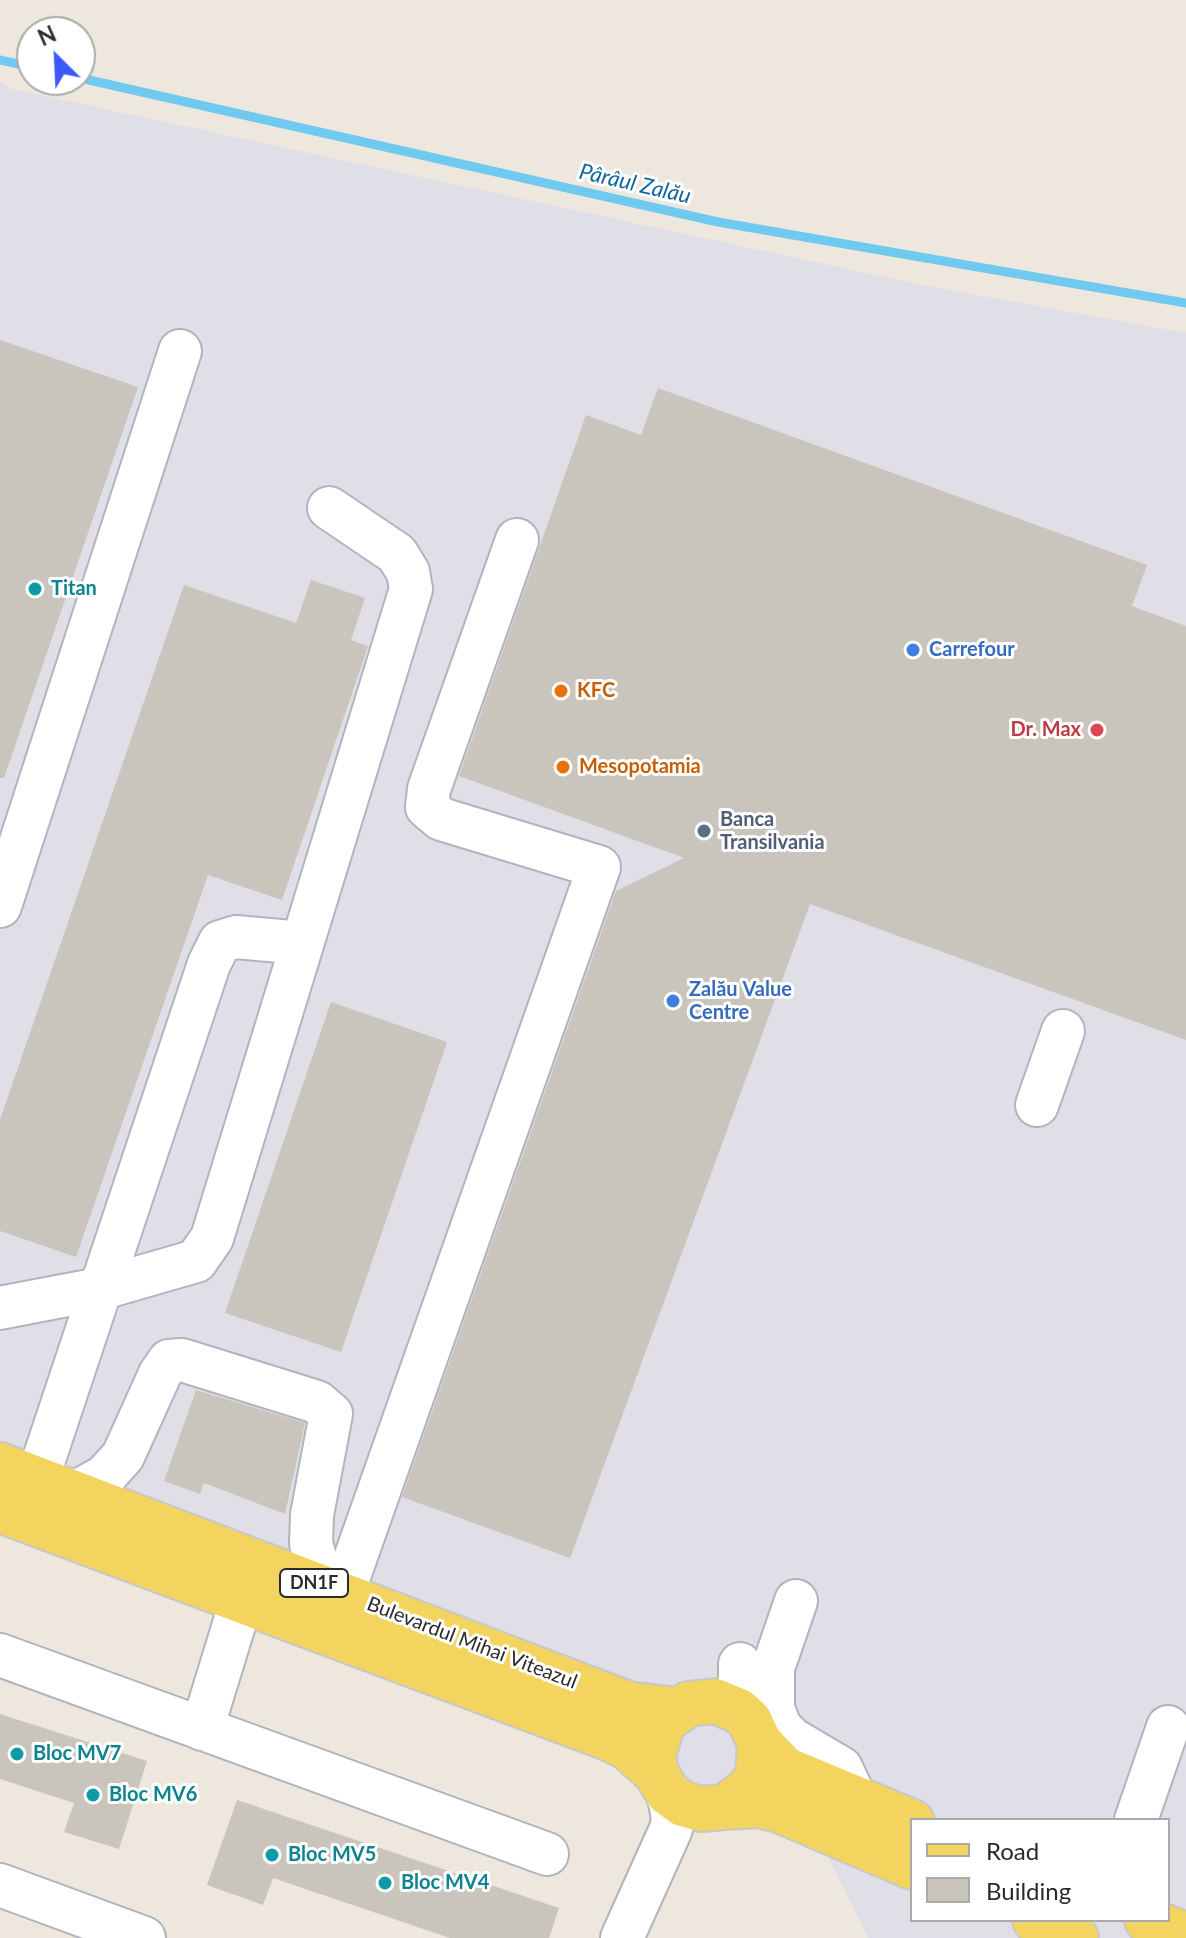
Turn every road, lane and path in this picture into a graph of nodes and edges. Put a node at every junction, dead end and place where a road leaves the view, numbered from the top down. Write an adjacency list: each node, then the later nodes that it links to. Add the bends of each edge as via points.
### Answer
1 (180, 351): 4 (street)
2 (329, 508): 5 (street, via 397,554 411,589)
3 (517, 540): 11 (street, via 427,807 441,819 599,867)
4 (0, 906)
5 (302, 943): 8 (street, via 212,1238 196,1261); 8 (street, via 236,937 220,942)
6 (1063, 1031): 7 (street)
7 (1037, 1105)
8 (99, 1289): 9 (street); 10 (street)
9 (0, 1308)
10 (27, 1493): 11 (main road, Bulevardul Mihai Viteazul / DN1F); 11 (street, via 105,1476 123,1456 169,1361 182,1360 317,1402 331,1414 311,1543); 13 (main road, Bulevardul Mihai Viteazul / DN1F)
11 (333, 1589): 15 (main road, Bulevardul Mihai Viteazul / DN1F, via 628,1704)
12 (796, 1601): 19 (street, via 773,1668 773,1708 792,1739 841,1768)
13 (241, 1602): 17 (street); 20 (main road, Bulevardul Mihai Viteazul / DN1F, via 608,1738 638,1756)
14 (0, 1655): 17 (street)
15 (689, 1706): 18 (main road, Bulevardul Mihai Viteazul / DN1F, via 727,1705); 20 (main road, via 663,1722 653,1755)
16 (1168, 1727): 21 (street)
17 (202, 1729): 23 (street)
18 (754, 1732): 19 (main road, Bulevardul Mihai Viteazul / DN1F, via 785,1769); 20 (main road, via 761,1759 750,1788)
19 (855, 1798): 22 (main road, Bulevardul Mihai Viteazul / DN1F)
20 (684, 1802): 24 (main road, via 779,1810); 30 (street)
21 (1137, 1818)
22 (910, 1821)
23 (547, 1854)
24 (910, 1866)
25 (0, 1885): 29 (street)
26 (1040, 1922): 31 (main road)
27 (1152, 1922): 28 (main road)
28 (1186, 1935)
29 (144, 1938)
30 (622, 1938)
31 (1076, 1938)

